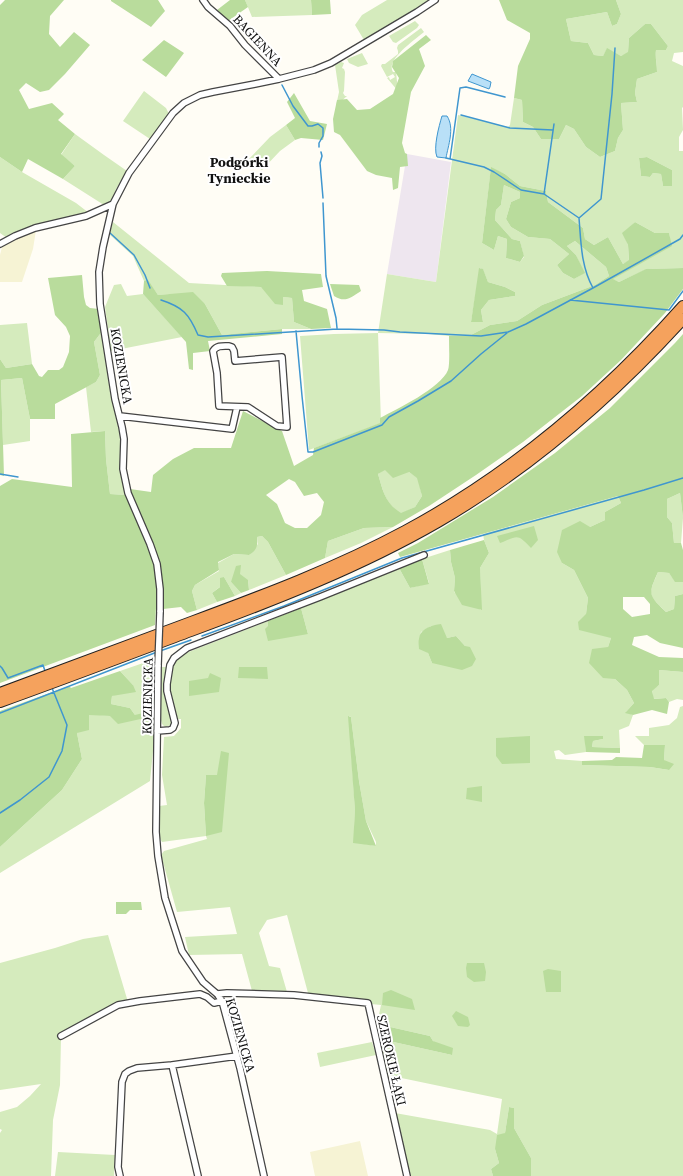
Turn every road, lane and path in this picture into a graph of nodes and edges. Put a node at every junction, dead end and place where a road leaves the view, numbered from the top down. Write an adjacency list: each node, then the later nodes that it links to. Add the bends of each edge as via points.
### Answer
1 (203, 0): 3 (street, BAGIENNA)
2 (434, 0): 3 (street, via 336,61)
3 (279, 79): 4 (street, via 200,95 184,103 173,113 129,173)
4 (113, 204): 5 (street, via 86,216 35,228); 9 (street, KOZIENICKA, via 101,258 99,284 115,399)
5 (0, 244)
6 (683, 306): 11 (highway, via 630,363 558,428 487,481 420,522 351,558 286,585)
7 (683, 319): 12 (highway, via 638,367 566,433 505,479 422,531 375,556 310,585)
8 (237, 407): 8 (street, via 248,407 277,426 287,427 282,358 235,361 232,347 215,348 213,352 219,406); 9 (street, via 232,429)
9 (120, 416): 13 (street, KOZIENICKA, bridge, via 124,439 124,477 157,564 160,588)
10 (424, 555): 13 (street, via 188,648 172,661 167,684 174,725 168,731)
11 (0, 693)
12 (0, 702)
13 (157, 731): 14 (street, KOZIENICKA, via 156,832 166,898 182,951 203,982)
14 (217, 994): 15 (street, KOZIENICKA); 22 (street, SZEROKIE ŁĄKI, via 226,992 294,996 368,1003)
15 (222, 1001): 16 (street, via 214,1003 200,994 120,1004); 17 (street, KOZIENICKA)
16 (61, 1036)
17 (237, 1056): 18 (street); 21 (street, KOZIENICKA)
18 (172, 1065): 19 (street, via 136,1068 125,1074 122,1082 118,1167); 20 (street)
19 (120, 1176)
20 (198, 1176)
21 (264, 1176)
22 (407, 1176)

